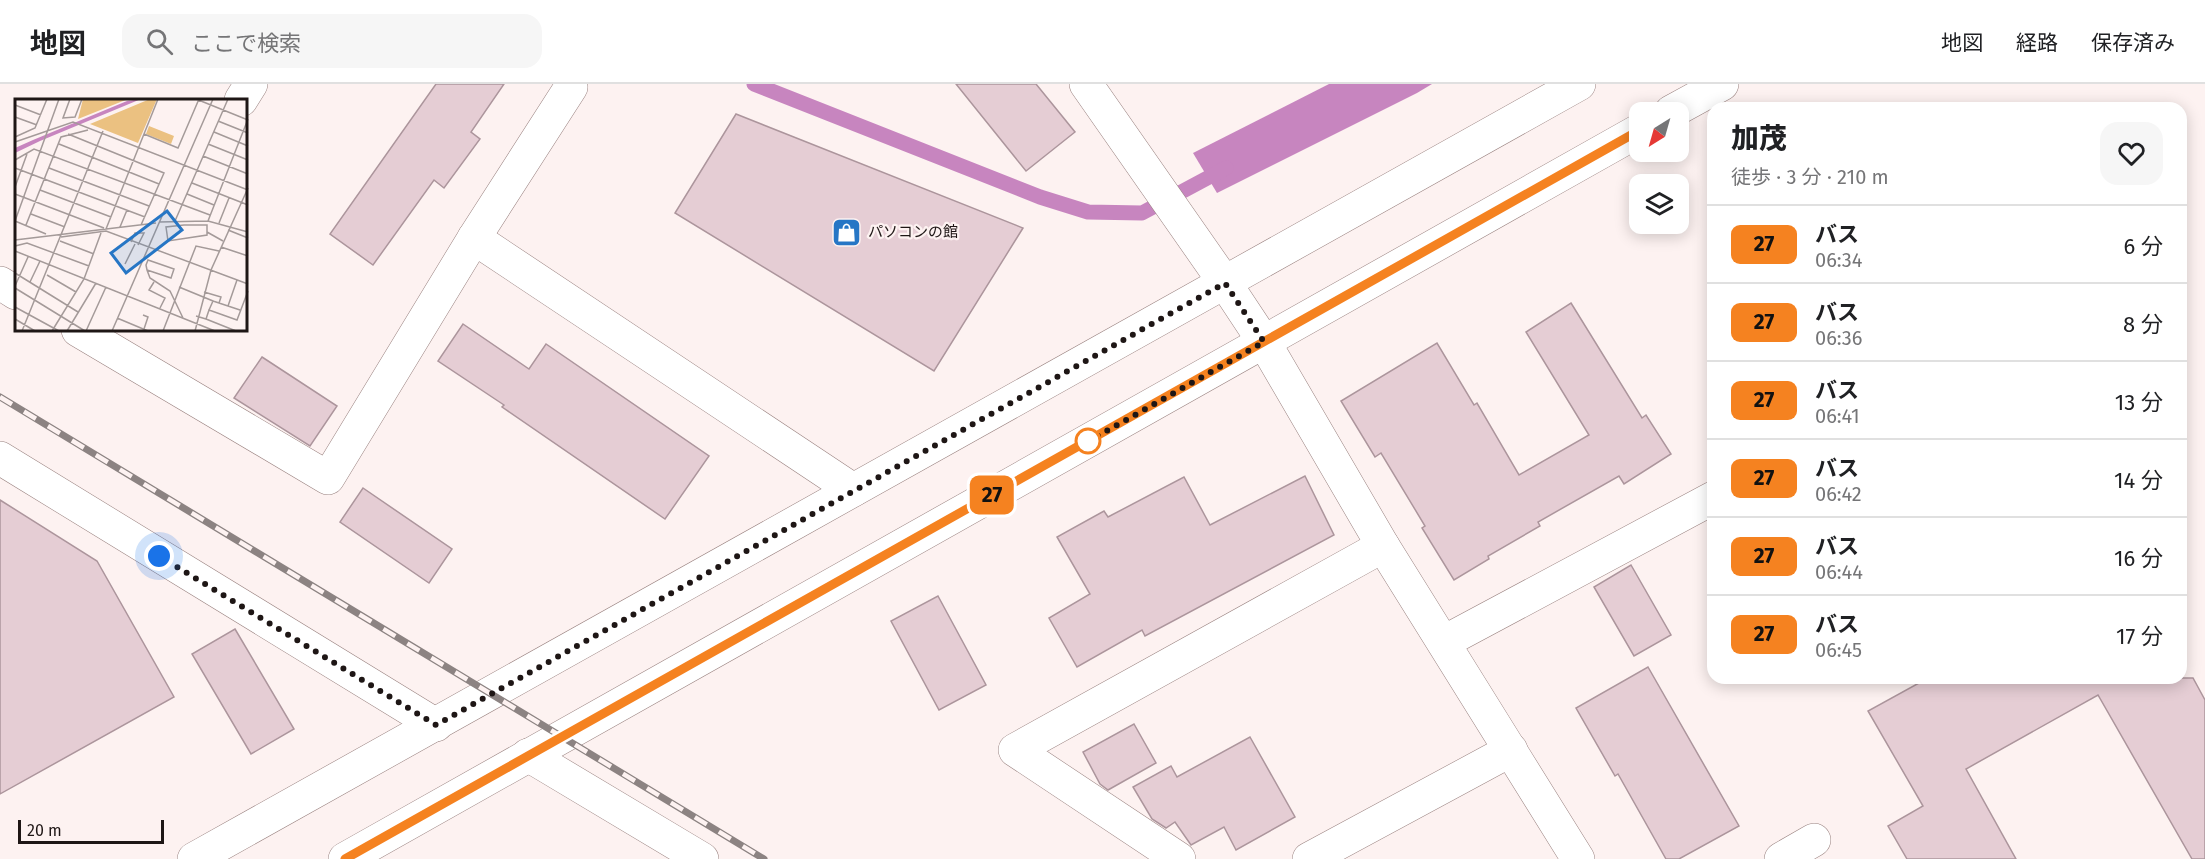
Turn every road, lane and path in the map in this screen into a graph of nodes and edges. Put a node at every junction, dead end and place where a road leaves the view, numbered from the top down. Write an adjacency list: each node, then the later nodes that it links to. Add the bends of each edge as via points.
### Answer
1 (251, 84): 6 (street)
2 (570, 84): 9 (street)
3 (1086, 84): 11 (street)
4 (1579, 84): 11 (street)
5 (1722, 84): 7 (street)
6 (242, 99)
7 (1689, 102)
8 (1629, 136): 14 (street)
9 (474, 238): 13 (street, via 328,478); 16 (street)
10 (0, 283): 12 (street)
11 (1225, 283): 14 (street); 16 (street)
12 (15, 292)
13 (93, 334)
14 (1264, 342): 18 (street); 22 (street)
15 (0, 459): 20 (street)
16 (852, 490): 20 (street)
17 (1707, 501): 19 (street)
18 (1383, 546): 19 (street); 27 (street, via 1016,750)
19 (1444, 642): 21 (street)
20 (436, 725): 24 (street)
21 (1511, 750): 28 (street); 29 (street)
22 (528, 754): 25 (street); 26 (street)
23 (1814, 840): 30 (street)
24 (194, 859)
25 (345, 859)
26 (702, 859)
27 (1179, 859)
28 (1309, 859)
29 (1578, 859)
30 (1781, 859)

